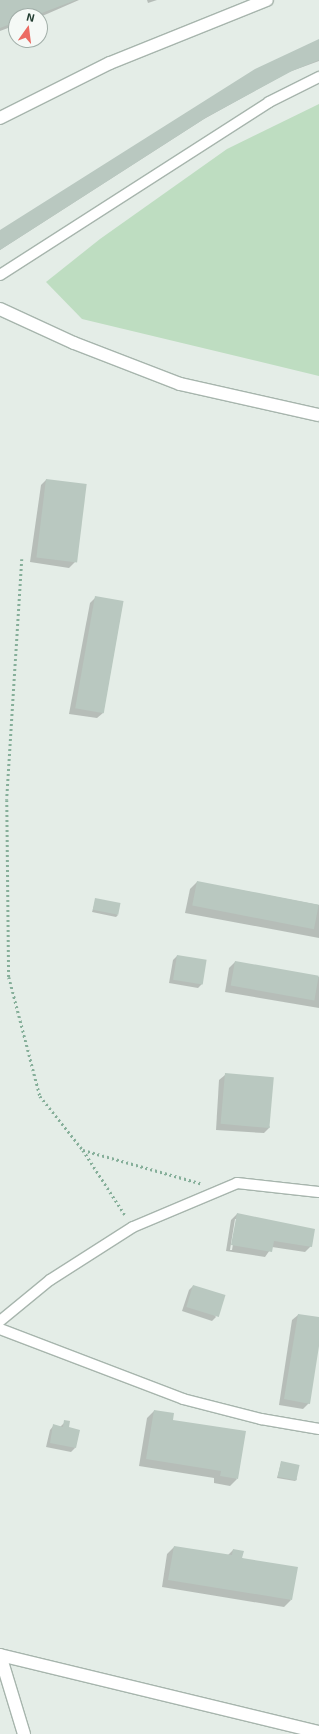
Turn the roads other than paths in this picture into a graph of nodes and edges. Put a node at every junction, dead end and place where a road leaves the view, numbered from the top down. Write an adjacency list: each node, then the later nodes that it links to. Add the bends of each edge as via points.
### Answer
1 (267, 0): 3 (street, via 110,63)
2 (319, 77): 4 (lane, via 269,102)
3 (1, 114)
4 (0, 275)
5 (0, 309): 6 (street, via 74,343 180,384)
6 (319, 415)
7 (319, 1192): 8 (lane, via 237,1183 133,1227 50,1280)
8 (0, 1321)
9 (0, 1329): 10 (lane, via 183,1399 261,1419)
10 (319, 1430)
11 (0, 1655): 12 (street); 13 (street)
12 (319, 1732)
13 (24, 1734)

